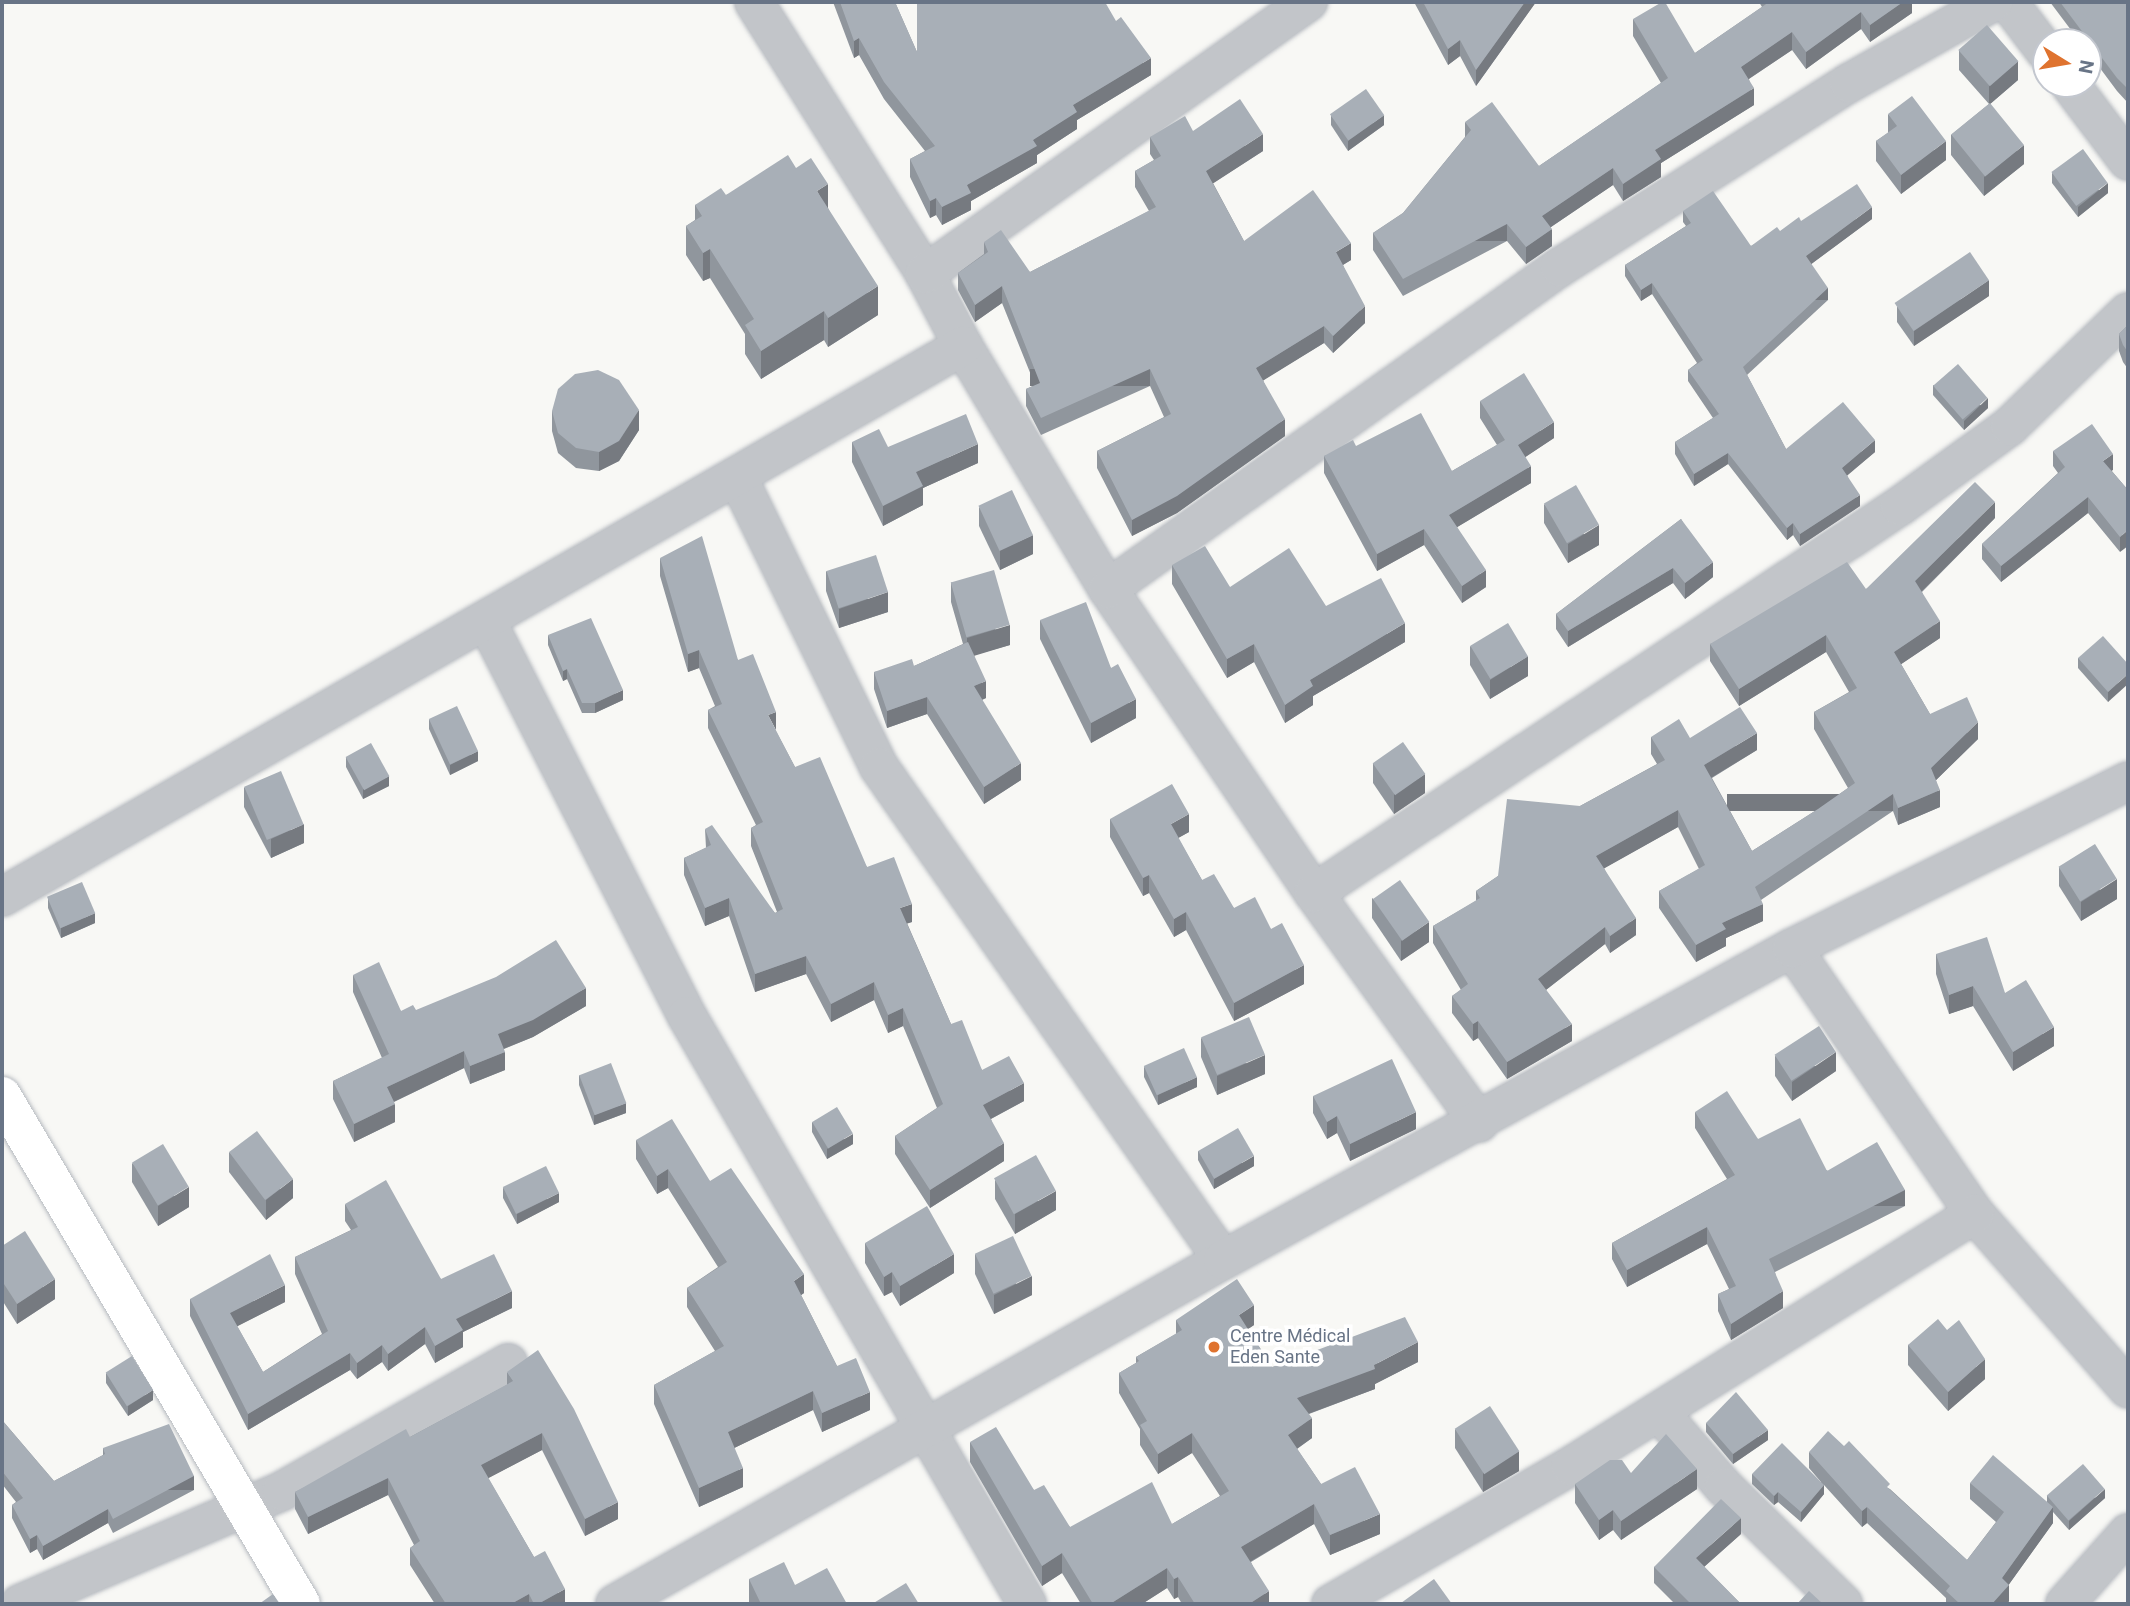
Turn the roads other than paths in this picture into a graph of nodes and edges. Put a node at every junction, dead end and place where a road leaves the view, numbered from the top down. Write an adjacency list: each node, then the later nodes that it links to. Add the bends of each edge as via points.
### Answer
1 (754, 2): 8 (street)
2 (1308, 2): 8 (street)
3 (1993, 2): 12 (street, via 1849,83 1560,267)
4 (2008, 2): 5 (street)
5 (2032, 34)
6 (2081, 98): 7 (street)
7 (2128, 161)
8 (925, 274): 10 (street)
9 (2128, 312): 15 (street, via 2010,426 1900,506)
10 (962, 345): 11 (street); 12 (street)
11 (737, 476): 13 (street); 21 (street, via 879,767)
12 (1108, 589): 15 (street)
13 (486, 620): 16 (street); 25 (street, via 687,1016)
14 (2128, 781): 17 (street)
15 (1314, 892): 19 (street)
16 (2, 897)
17 (1792, 948): 19 (street); 20 (street)
18 (2, 1096): 26 (street)
19 (1479, 1123): 21 (street)
20 (1975, 1214): 23 (street); 24 (street)
21 (1223, 1260): 25 (street)
22 (508, 1363): 26 (street, via 368,1444)
23 (2128, 1389)
24 (1659, 1412): 32 (street); 33 (street, via 1724,1487)
25 (926, 1426): 30 (street); 31 (street)
26 (243, 1507): 28 (street); 29 (street)
27 (2128, 1533): 34 (street)
28 (20, 1604)
29 (301, 1604)
30 (615, 1604)
31 (1027, 1604)
32 (1331, 1604)
33 (1843, 1604)
34 (2065, 1604)

